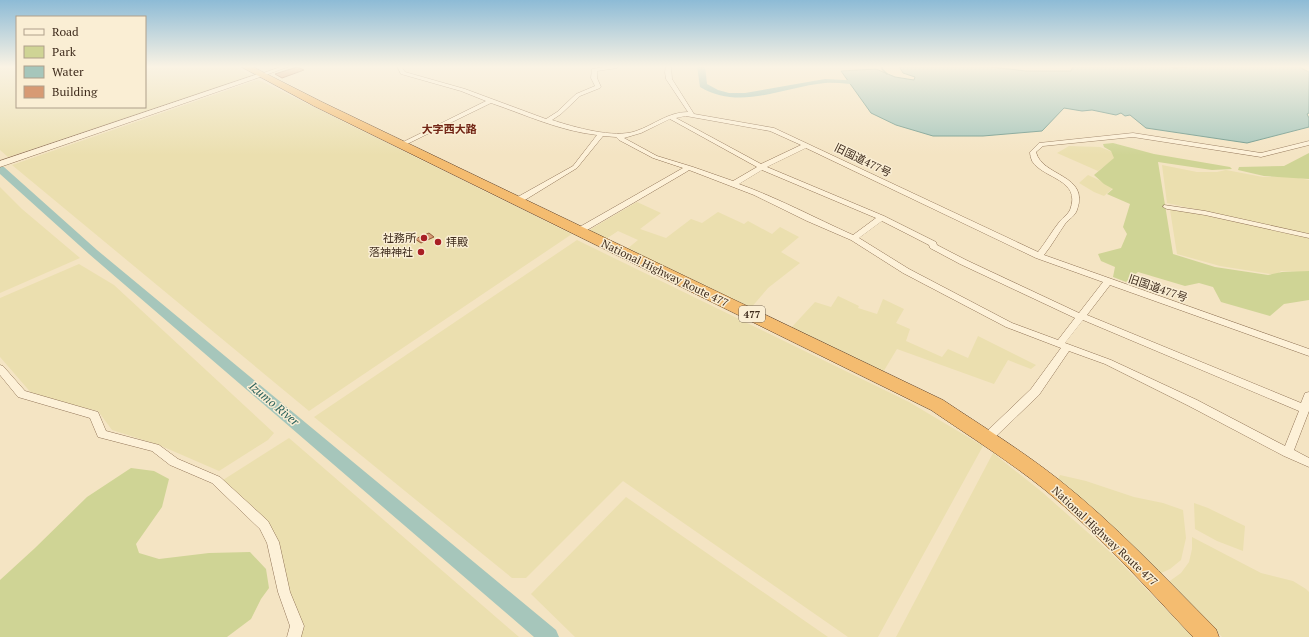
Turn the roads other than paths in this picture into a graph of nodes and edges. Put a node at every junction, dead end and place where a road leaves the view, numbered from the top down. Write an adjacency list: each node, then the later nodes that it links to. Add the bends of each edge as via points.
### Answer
1 (200, 96): 15 (street)
2 (302, 96): 13 (highway, National Highway Route 477 / 477)
3 (480, 96): 6 (street, 旧国道477号)
4 (577, 96): 9 (street)
5 (681, 96): 7 (street)
6 (492, 100): 9 (street, 旧国道477号); 13 (street)
7 (692, 115): 8 (street, 旧国道477号); 14 (street, 旧国道477号, via 772,129)
8 (670, 117): 11 (street, 旧国道477号, via 639,132); 17 (street)
9 (547, 121): 10 (street, 旧国道477号, via 576,131)
10 (601, 134): 11 (street, 旧国道477号); 19 (street, via 575,167)
11 (619, 137): 16 (street, via 655,158)
12 (1309, 143): 25 (street, via 1261,155 1133,135 1041,144 1033,152 1035,160 1069,183 1076,199 1073,212)
13 (400, 145): 19 (highway, National Highway Route 477 / 477)
14 (806, 145): 17 (street); 25 (street, 旧国道477号)
15 (1, 164)
16 (687, 167): 18 (street); 22 (street)
17 (762, 167): 18 (street); 21 (street)
18 (734, 184): 24 (street)
19 (517, 201): 22 (highway, National Highway Route 477 / 477)
20 (1167, 207): 23 (street)
21 (881, 218): 24 (street); 27 (street, via 963,262)
22 (579, 231): 33 (highway, National Highway Route 477 / 477, via 912,392)
23 (1309, 236)
24 (854, 238): 28 (street, via 906,271 1009,325)
25 (1039, 256): 26 (street, 旧国道477号)
26 (1108, 282): 27 (street); 29 (street, 旧国道477号)
27 (1082, 317): 28 (street); 32 (street)
28 (1064, 345): 33 (street, via 1035,392); 34 (street, via 1108,362)
29 (1309, 353)
30 (0, 368): 36 (street, via 22,394 94,415 102,434 155,448 174,462 216,480 258,518 273,542 284,592 297,626)
31 (1309, 396): 32 (street)
32 (1306, 411): 34 (street)
33 (987, 438): 37 (highway, National Highway Route 477 / 477, via 1052,485 1102,530)
34 (1288, 453): 35 (street)
35 (1309, 463)
36 (294, 637)
37 (1208, 637)

